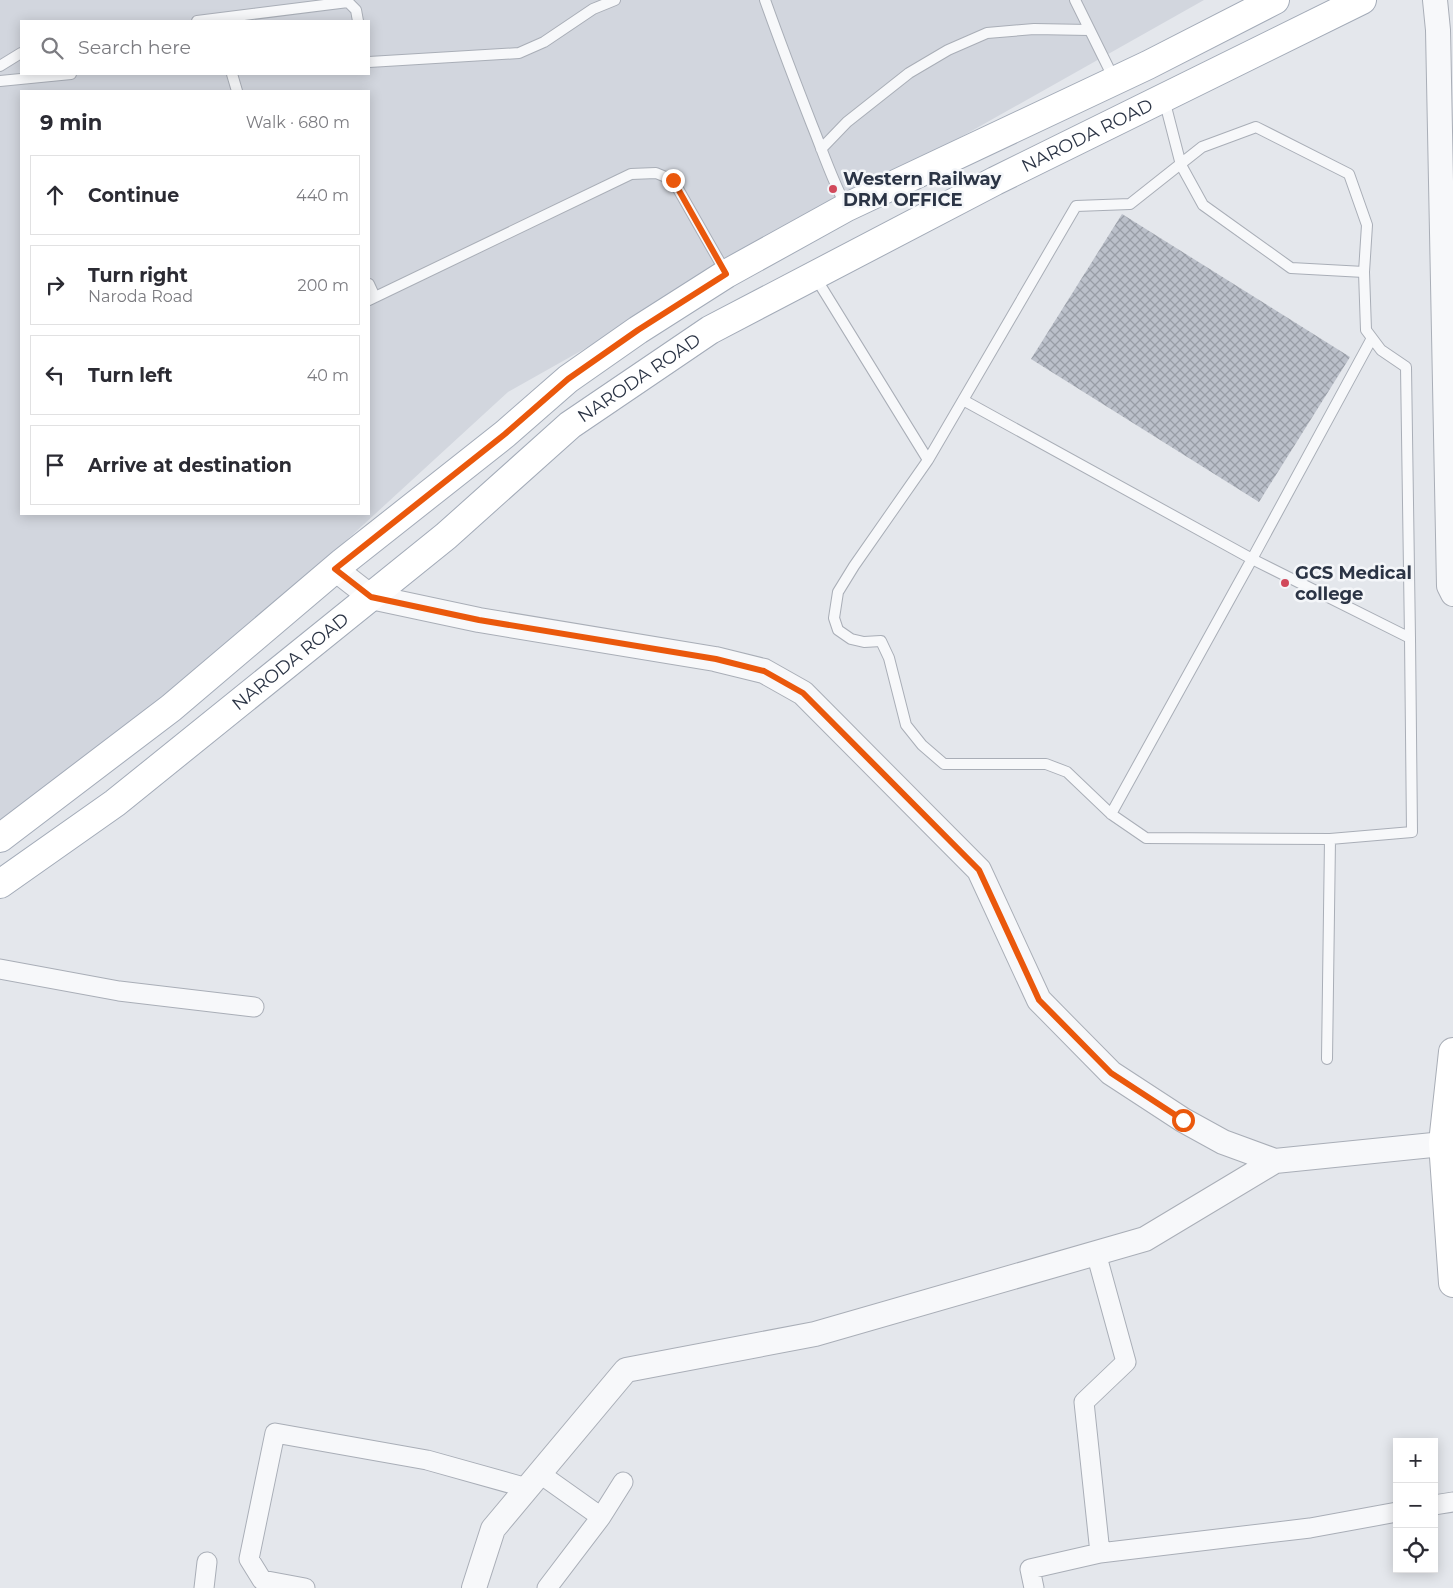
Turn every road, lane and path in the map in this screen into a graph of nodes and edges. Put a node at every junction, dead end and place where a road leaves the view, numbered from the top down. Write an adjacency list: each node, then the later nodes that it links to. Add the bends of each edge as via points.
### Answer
1 (615, 0): 11 (lane, via 593,9 544,42 519,54)
2 (765, 0): 19 (lane)
3 (1076, 0): 9 (lane)
4 (1275, 0): 16 (main road, NARODA ROAD)
5 (1362, 0): 18 (main road, NARODA ROAD)
6 (1435, 0): 31 (street, via 1449,586)
7 (205, 20): 8 (lane, via 348,2 356,10)
8 (358, 20)
9 (1089, 30): 16 (lane); 19 (lane, via 1034,29 987,33 948,50 909,73 847,122)
10 (20, 54): 12 (lane)
11 (370, 62)
12 (0, 66)
13 (61, 75): 15 (lane)
14 (232, 75): 17 (lane)
15 (0, 81)
16 (1115, 82): 21 (main road, NARODA ROAD)
17 (237, 90)
18 (1164, 98): 20 (lane); 24 (main road, NARODA ROAD)
19 (821, 149): 21 (lane)
20 (1181, 165): 22 (lane, via 1203,205 1291,268); 22 (lane, via 1202,147 1256,127 1349,174 1367,225); 27 (lane, via 1130,204 1076,206)
21 (847, 207): 23 (main road, NARODA ROAD)
22 (1364, 272): 26 (lane, via 1366,330)
23 (726, 274): 25 (lane, via 673,180 656,173 631,174); 30 (main road, NARODA ROAD, via 568,379 505,434)
24 (814, 275): 28 (lane); 32 (main road, NARODA ROAD, via 710,330 570,425 446,536)
25 (372, 299)
26 (1372, 338): 29 (lane); 33 (lane, via 1381,350 1406,367)
27 (963, 400): 28 (lane); 29 (lane)
28 (928, 460): 34 (lane, via 838,592 834,618 838,630 851,639 881,641 889,658 906,725 944,764 1046,764 1068,772)
29 (1252, 559): 33 (lane); 34 (lane)
30 (335, 569): 32 (street); 35 (main road, NARODA ROAD, via 171,708)
31 (1453, 594)
32 (371, 597): 37 (main road, NARODA ROAD, via 115,803); 43 (street, via 479,620 716,659 764,671 803,693 979,870 1039,1000 1111,1073 1222,1142)
33 (1410, 638): 36 (lane, via 1412,832)
34 (1112, 814): 36 (lane, via 1146,838)
35 (0, 838)
36 (1330, 839): 41 (lane)
37 (0, 884)
38 (0, 969): 39 (street, via 119,991)
39 (254, 1007)
40 (1453, 1052): 42 (main road)
41 (1327, 1059)
42 (1448, 1143): 43 (street); 45 (main road)
43 (1275, 1161): 44 (street, via 1145,1239)
44 (1096, 1253): 46 (street, via 816,1334 626,1370); 52 (street, via 1126,1362 1084,1402)
45 (1453, 1283)
46 (533, 1481): 51 (street); 55 (street, via 276,1433 248,1559 262,1580); 56 (street, via 493,1529)
47 (623, 1482): 51 (street)
48 (1453, 1502): 49 (street)
49 (1438, 1504)
50 (1393, 1513): 52 (street, via 1310,1528)
51 (601, 1517): 57 (street)
52 (1100, 1553): 58 (street, via 1030,1569)
53 (207, 1562): 54 (street)
54 (204, 1588)
55 (304, 1588)
56 (474, 1588)
57 (548, 1588)
58 (1034, 1588)

